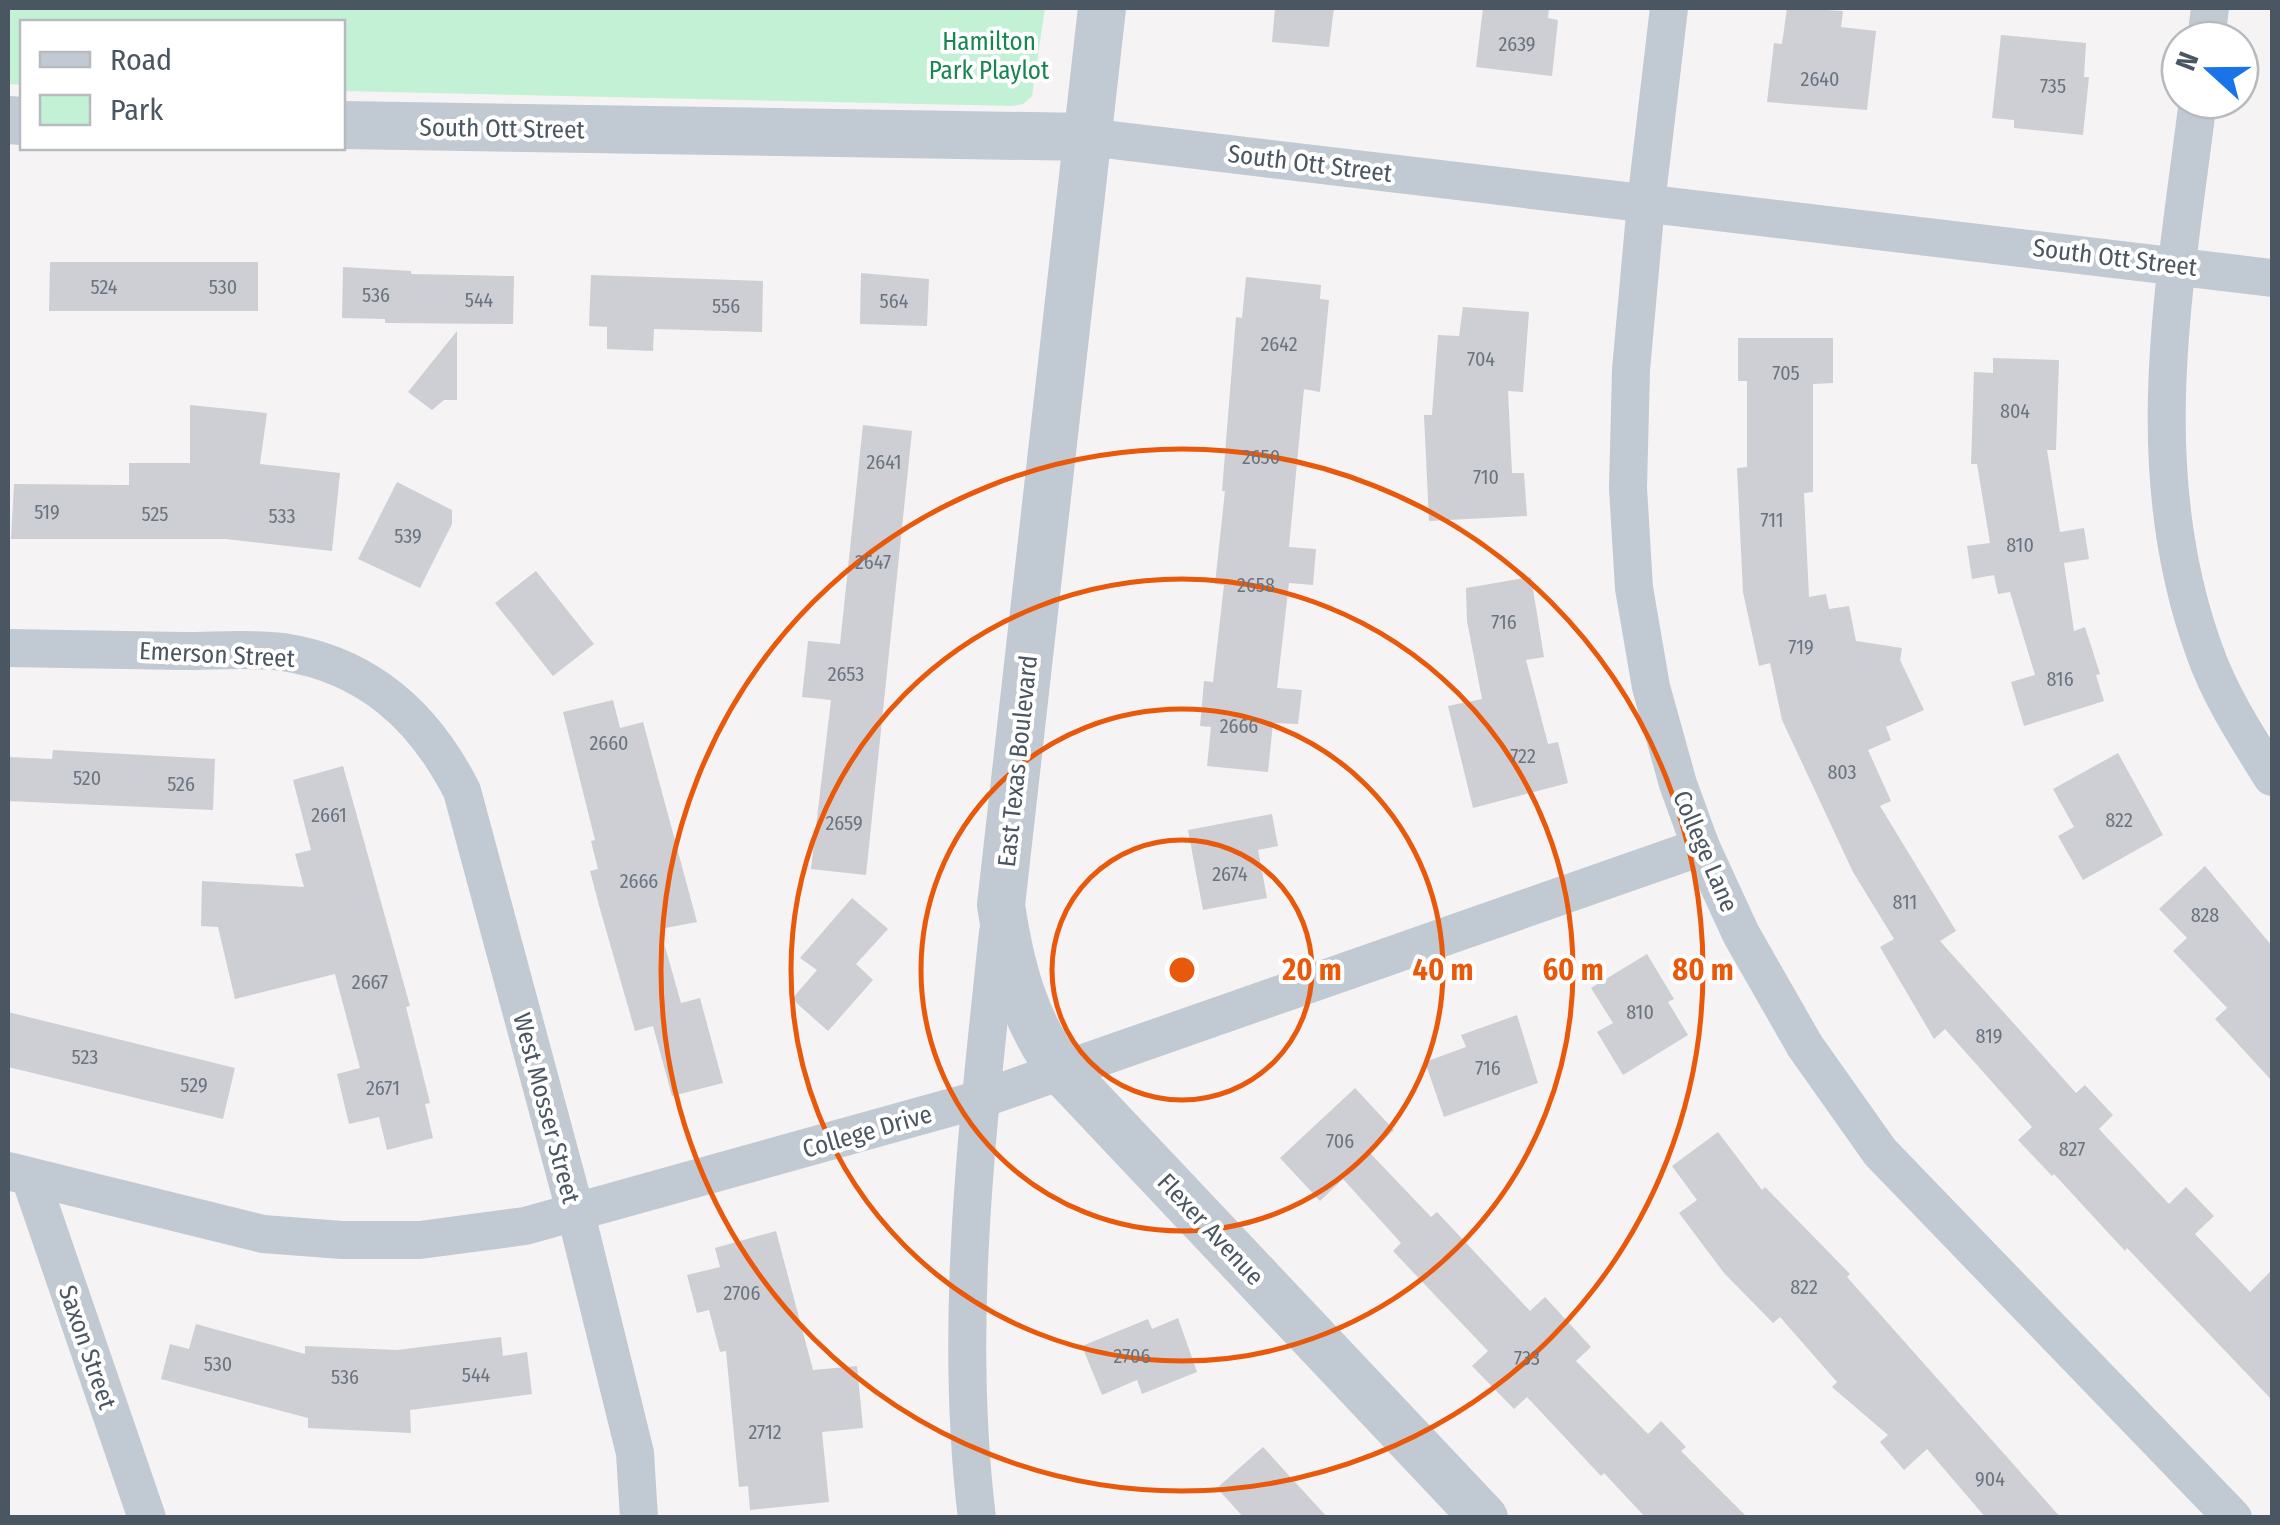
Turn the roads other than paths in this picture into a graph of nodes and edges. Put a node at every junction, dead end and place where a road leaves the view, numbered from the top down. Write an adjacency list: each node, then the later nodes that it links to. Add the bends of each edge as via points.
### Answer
1 (1102, 8): 5 (street, East Texas Boulevard)
2 (1669, 8): 6 (street, College Lane)
3 (2196, 120): 7 (street)
4 (345, 126): 5 (street, South Ott Street)
5 (1087, 137): 6 (street, South Ott Street); 13 (street, East Texas Boulevard)
6 (1646, 204): 7 (street, South Ott Street); 12 (street, College Lane, via 1631,370 1634,588 1651,687)
7 (2178, 264): 8 (street, South Ott Street); 11 (street, via 2165,420 2183,575 2204,651)
8 (2272, 278)
9 (8, 648): 10 (street, Emerson Street, via 281,652 326,662 375,686)
10 (410, 714): 17 (street, West Mosser Street, via 462,791)
11 (2272, 778)
12 (1701, 847): 14 (street, College Drive); 22 (street, College Lane, via 1805,1046 1880,1152)
13 (1000, 905): 14 (street, Flexer Avenue, via 1024,1007); 15 (street, East Texas Boulevard)
14 (1062, 1071): 15 (street, College Drive); 21 (street, Flexer Avenue)
15 (981, 1099): 17 (street, College Drive); 20 (street, East Texas Boulevard, via 967,1373)
16 (19, 1174): 17 (street, College Drive, via 263,1234 342,1240 420,1240); 18 (street, Saxon Street)
17 (576, 1214): 19 (street, West Mosser Street, via 634,1453)
18 (146, 1518)
19 (639, 1518)
20 (977, 1518)
21 (1484, 1518)
22 (2233, 1518)

